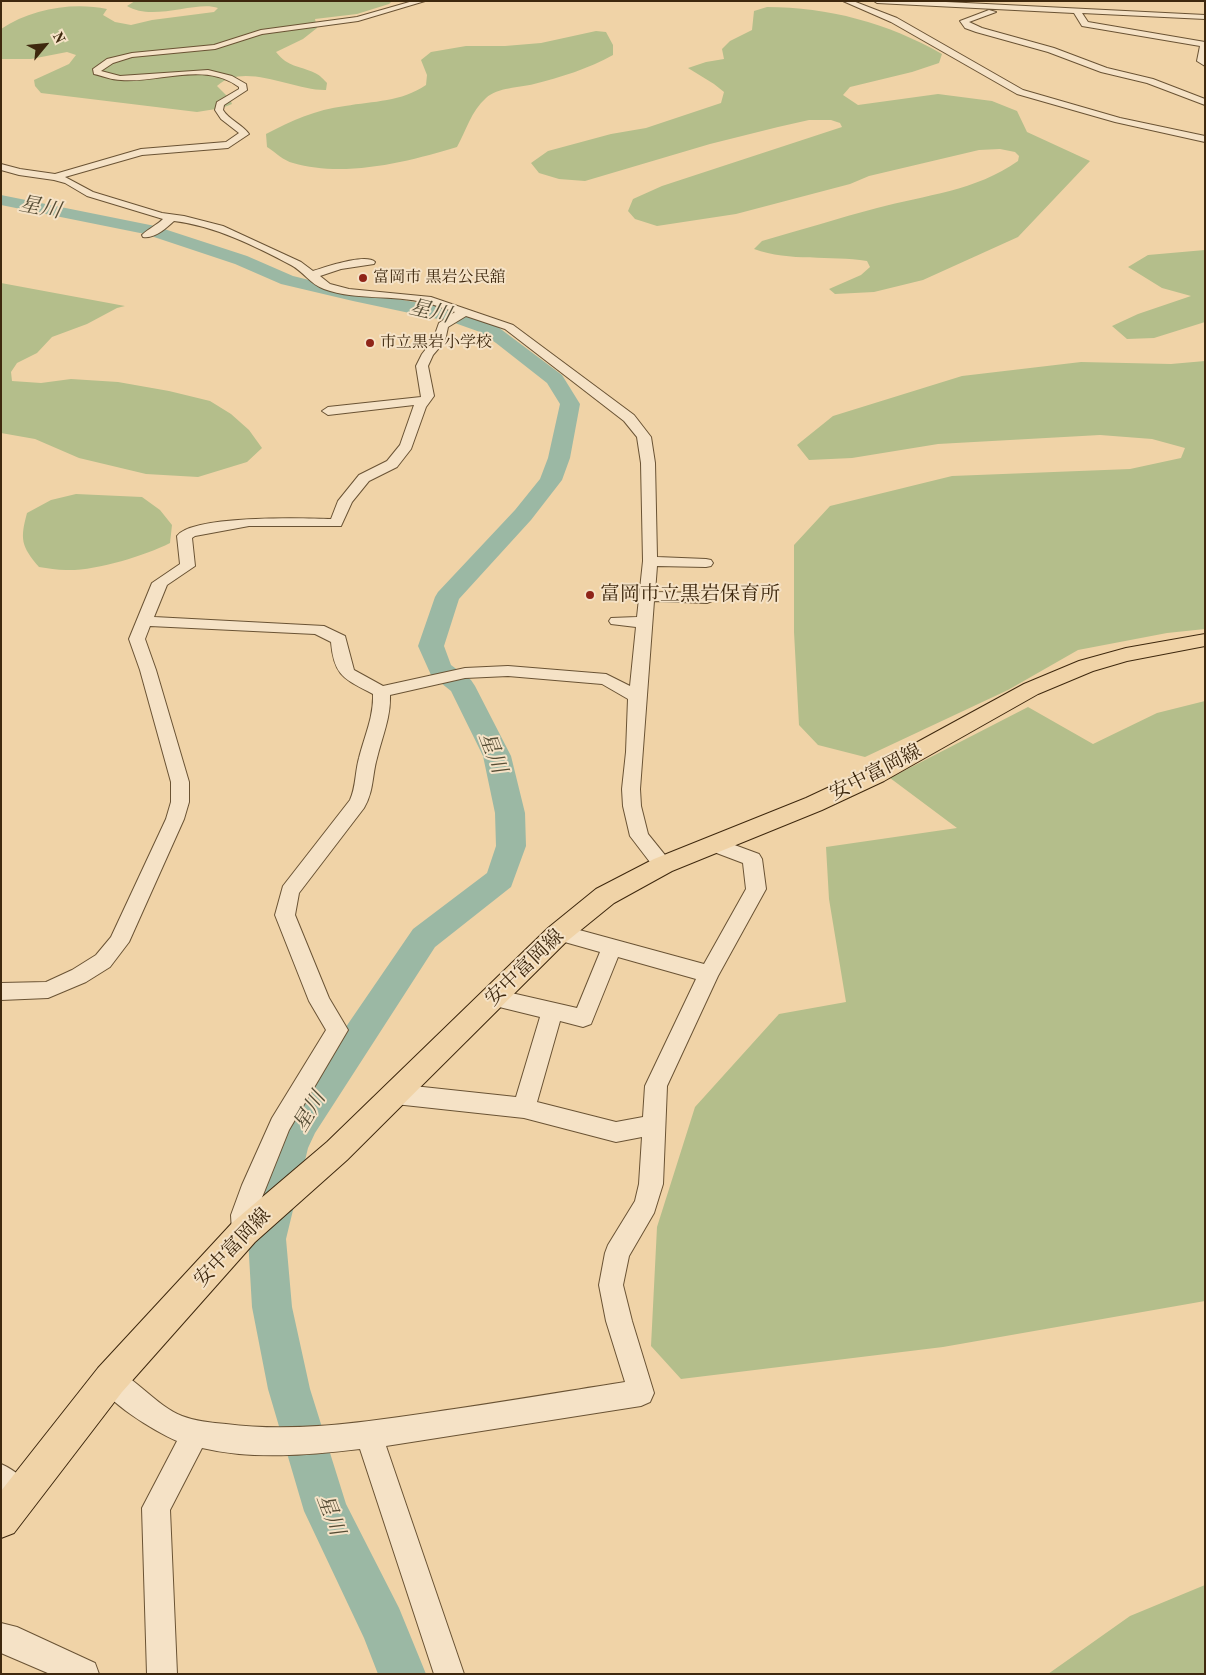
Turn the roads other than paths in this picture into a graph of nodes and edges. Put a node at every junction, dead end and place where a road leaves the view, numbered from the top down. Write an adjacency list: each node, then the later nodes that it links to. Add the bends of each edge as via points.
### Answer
1 (422, 1): 13 (street, via 358,18 261,32 215,48 132,55 101,64 97,72 120,78 202,72 236,80 243,90 220,104 218,110 244,134 228,145 141,152)
2 (846, 1): 11 (street, via 894,20 1020,92 1118,120)
3 (877, 1): 4 (street)
4 (888, 2): 5 (street)
5 (1003, 8): 6 (street); 10 (street, via 964,21 979,30 1051,50 1104,70 1150,81)
6 (1078, 11): 7 (street); 8 (street, via 1085,24)
7 (1205, 17)
8 (1204, 44): 9 (street, via 1201,60)
9 (1205, 64)
10 (1205, 102)
11 (1205, 138)
12 (1, 167): 13 (street)
13 (55, 177): 14 (street, via 90,194)
14 (172, 217): 15 (street); 17 (street, via 219,228 297,264)
15 (146, 235)
16 (370, 262): 17 (street, via 340,266)
17 (310, 276): 18 (street, via 326,286 348,292 412,296)
18 (463, 313): 19 (street, via 442,326 439,341 422,366 428,396); 21 (street, via 509,327 630,418 644,437 648,463)
19 (425, 400): 20 (street); 25 (street, via 406,446 392,464 364,478 345,501 336,523 249,522 190,532 184,536 188,566 160,583)
20 (328, 411)
21 (650, 561): 22 (street); 23 (street)
22 (706, 563)
23 (647, 596): 24 (street); 27 (street)
24 (707, 598)
25 (143, 621): 30 (street, via 318,629 338,640 342,662 351,677); 37 (street, via 136,639 180,782 180,802 175,819 119,942 103,961 48,990)
26 (618, 621): 27 (street)
27 (644, 622): 31 (street)
28 (1205, 640): 32 (main road, 安中富岡線, via 1086,666 1031,689 832,796)
29 (465, 673): 30 (street); 31 (street, via 508,670 606,679)
30 (381, 692): 43 (street, via 382,708 360,797 290,891 285,915 320,1000 337,1030 280,1126 243,1215)
31 (638, 697): 33 (street, via 632,806 638,836)
32 (713, 844): 33 (main road, 安中富岡線); 36 (street, via 752,859 756,888)
33 (663, 865): 34 (main road, 安中富岡線, via 605,896)
34 (560, 933): 35 (street); 38 (main road, 安中富岡線)
35 (612, 947): 36 (street); 39 (street, via 583,1018)
36 (709, 974): 42 (street, via 656,1086)
37 (1, 992)
38 (494, 998): 39 (street); 40 (main road, 安中富岡線)
39 (552, 1011): 41 (street)
40 (395, 1094): 41 (street); 43 (main road, 安中富岡線, via 337,1151)
41 (524, 1108): 42 (street, via 616,1132)
42 (654, 1125): 46 (street, via 651,1184 646,1205 617,1253 611,1285 641,1393)
43 (248, 1229): 44 (main road, 安中富岡線)
44 (110, 1380): 45 (street, via 142,1406 179,1428); 47 (main road, 安中富岡線)
45 (196, 1432): 46 (street, via 216,1437 271,1440); 50 (street, via 156,1508)
46 (359, 1437): 51 (street)
47 (7, 1498)
48 (1, 1638): 49 (street)
49 (84, 1674)
50 (162, 1674)
51 (449, 1674)

